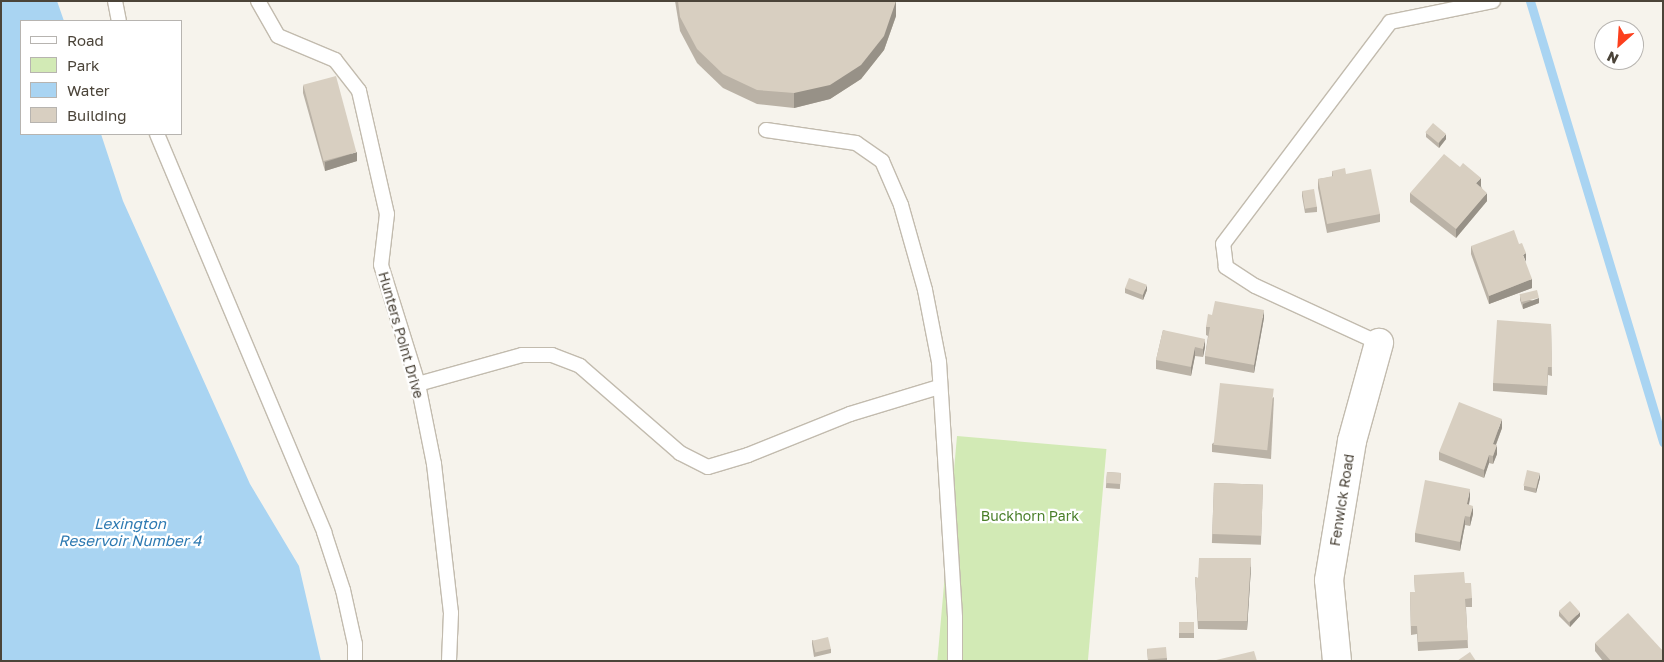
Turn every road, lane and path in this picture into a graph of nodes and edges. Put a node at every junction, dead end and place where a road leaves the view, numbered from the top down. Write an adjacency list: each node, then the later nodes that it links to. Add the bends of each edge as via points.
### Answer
1 (115, 1): 4 (lane)
2 (258, 1): 8 (lane, Hunters Point Drive, via 278,36 335,60 359,91 387,214 381,265)
3 (1493, 1): 7 (lane, via 1390,22 1223,244 1226,267 1255,286)
4 (119, 20)
5 (766, 130): 9 (lane, via 856,143 882,161 902,205 925,290 939,362)
6 (157, 135): 10 (lane, via 324,532 343,590 355,644)
7 (1379, 343): 13 (street, Fenwick Road, via 1352,442 1329,580)
8 (418, 384): 9 (lane, via 522,355 552,355 580,366 680,453 708,467 748,455 850,414); 11 (lane, Hunters Point Drive, via 434,464 450,604)
9 (939, 387): 12 (lane, via 955,618)
10 (355, 661)
11 (449, 661)
12 (955, 661)
13 (1337, 661)

